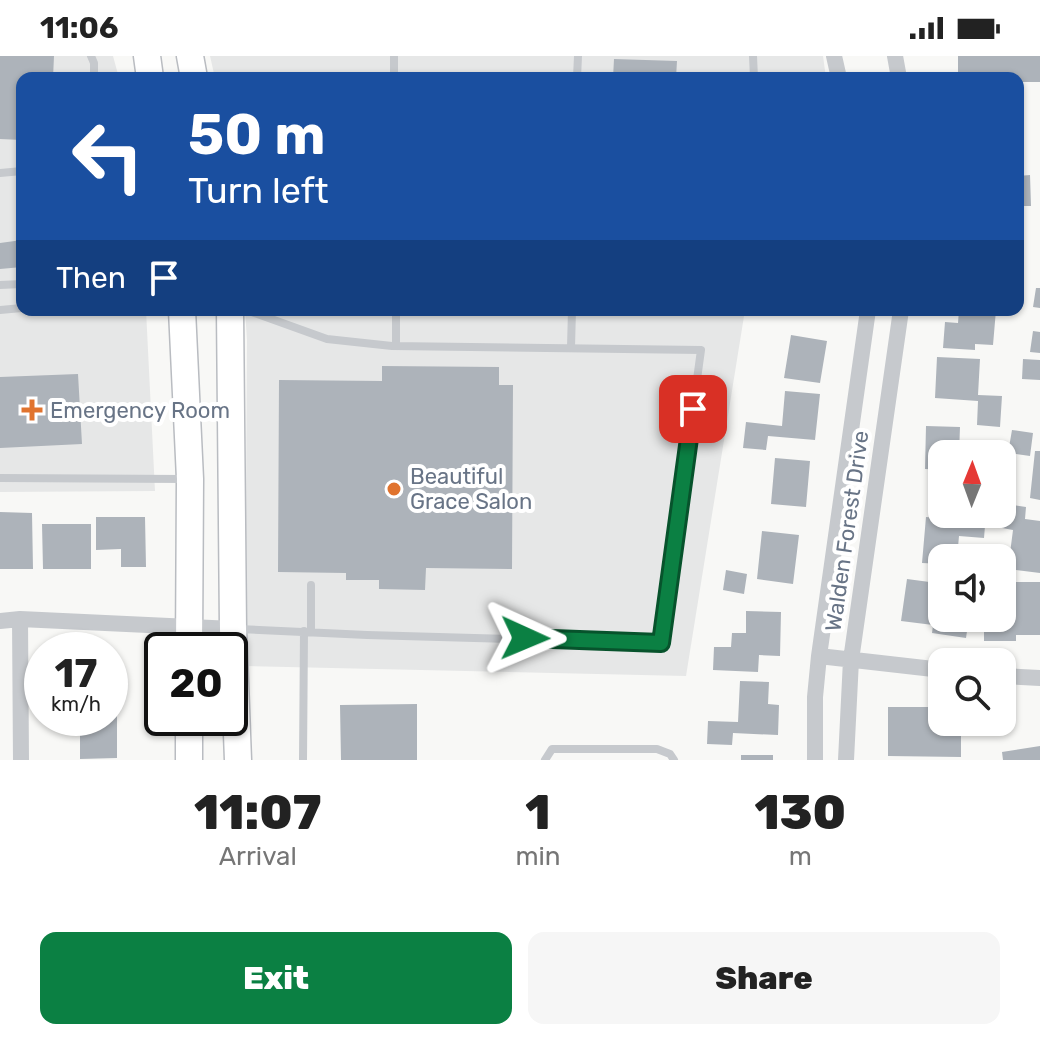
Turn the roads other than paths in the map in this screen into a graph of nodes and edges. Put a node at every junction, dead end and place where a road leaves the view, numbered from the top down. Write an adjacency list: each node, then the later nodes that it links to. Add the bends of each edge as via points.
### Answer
1 (182, 316): 11 (main road)
2 (230, 316): 15 (main road)
3 (263, 316): 8 (lane, via 327,339)
4 (396, 316): 8 (lane)
5 (572, 316): 9 (lane)
6 (867, 316): 20 (street, Walden Forest Drive)
7 (900, 316): 21 (street, Walden Forest Drive)
8 (396, 346): 9 (lane)
9 (571, 347): 18 (lane, via 701,350 661,643)
10 (0, 478): 11 (lane)
11 (190, 479): 16 (main road)
12 (311, 585): 18 (lane)
13 (20, 619): 14 (street); 19 (street); 26 (street)
14 (0, 621)
15 (233, 629): 17 (street); 18 (lane); 28 (main road)
16 (189, 632)
17 (218, 632)
18 (307, 632): 29 (lane)
19 (144, 633)
20 (819, 656): 21 (street); 32 (street, Walden Forest Drive)
21 (851, 660): 22 (street); 33 (street, Walden Forest Drive)
22 (928, 668)
23 (1016, 677): 24 (street)
24 (1040, 678)
25 (189, 736): 27 (main road)
26 (21, 760)
27 (189, 760)
28 (238, 760)
29 (303, 760)
30 (545, 760): 31 (lane, via 552,749 657,749)
31 (674, 760)
32 (815, 760)
33 (846, 760)

